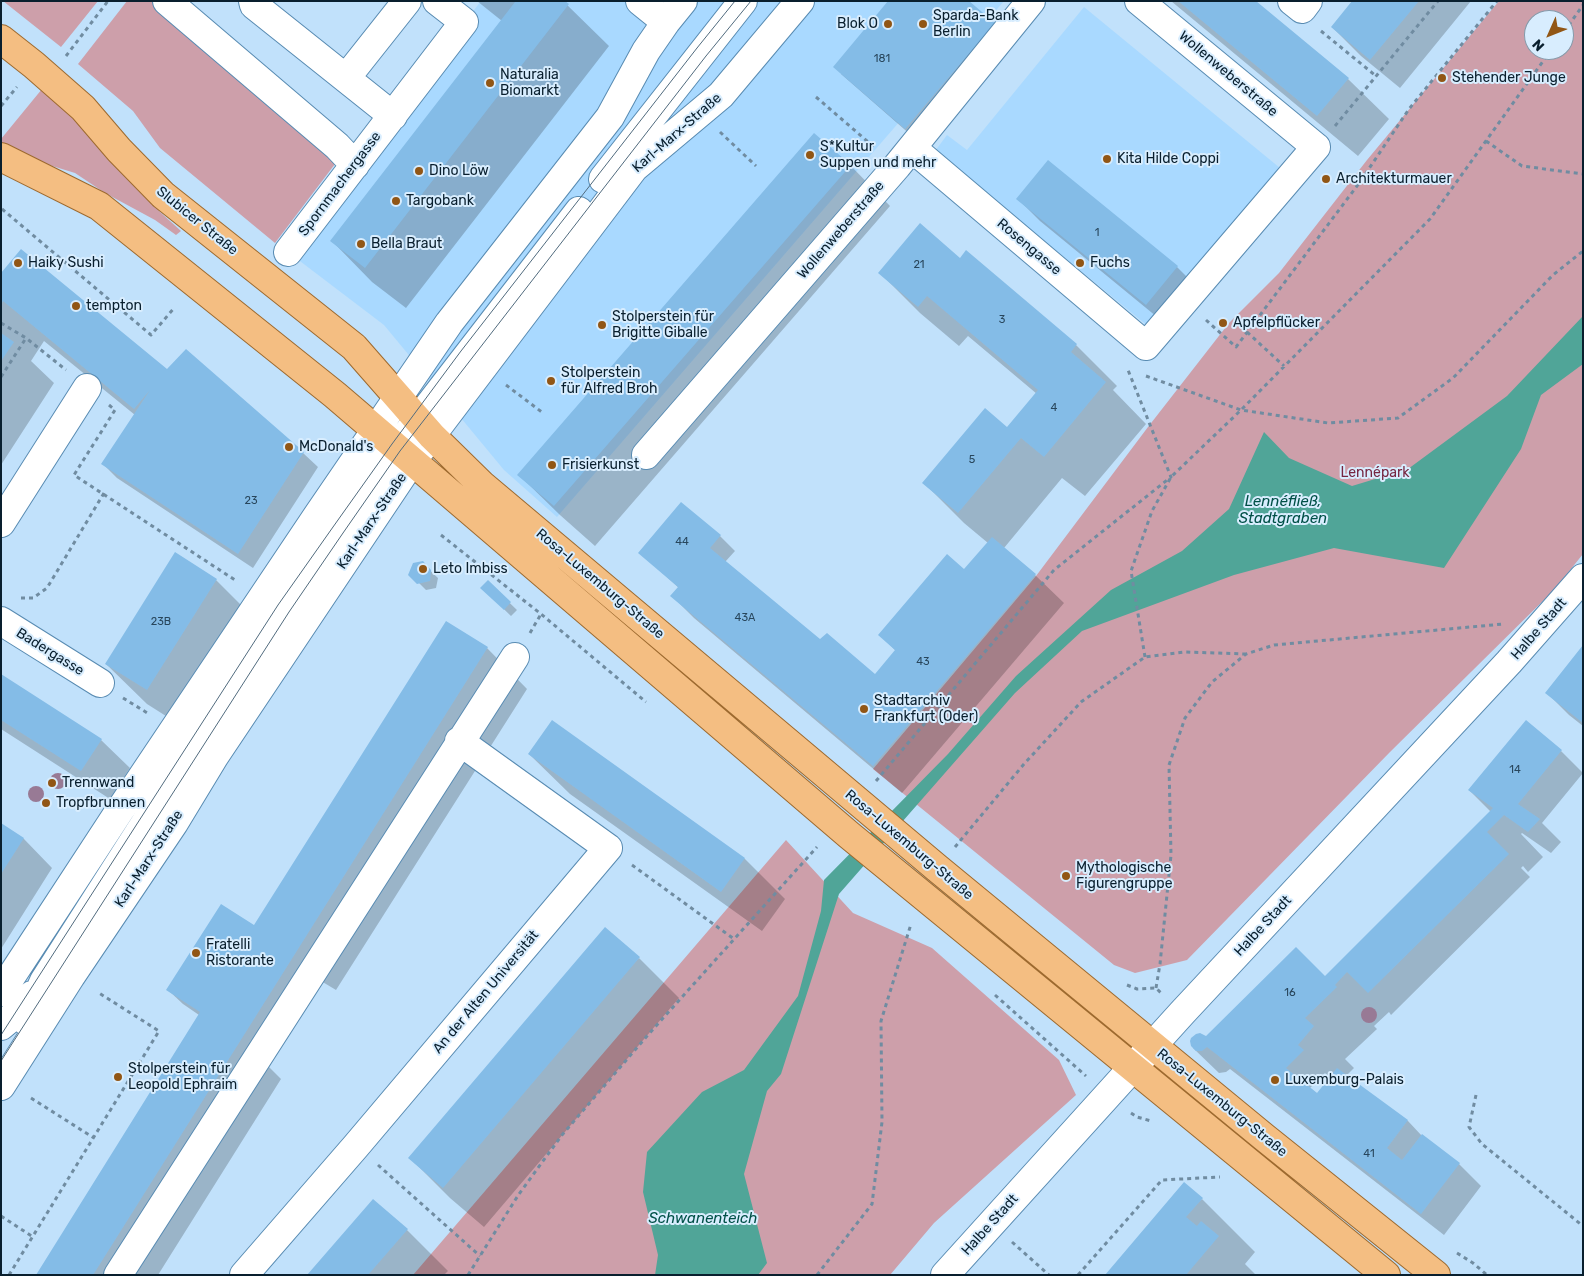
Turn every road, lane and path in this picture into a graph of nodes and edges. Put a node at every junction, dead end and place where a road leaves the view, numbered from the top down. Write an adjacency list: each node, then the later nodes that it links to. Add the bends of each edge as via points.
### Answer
1 (108, 1): 21 (path)
2 (167, 1): 32 (street)
3 (254, 1): 23 (street, via 254,5)
4 (408, 1): 23 (street)
5 (436, 1): 27 (street, Spornmachergasse, via 464,22)
6 (640, 1): 17 (street)
7 (683, 1): 17 (street)
8 (743, 1): 24 (street)
9 (800, 1): 26 (street, Karl-Marx-Straße, via 721,95)
10 (1031, 1): 30 (street, Wollenweberstraße)
11 (1140, 1): 29 (street, Wollenweberstraße)
12 (1438, 1): 22 (path)
13 (1497, 1): 41 (path, via 1409,109 1360,182)
14 (1300, 4): 22 (path, via 1303,15)
15 (1583, 5): 16 (path)
16 (1574, 18)
17 (666, 22): 19 (street)
18 (1, 39): 49 (main road, Slubicer Straße, via 83,108 163,195 354,347)
19 (646, 51): 24 (street, via 650,75 656,86); 49 (street, via 610,117 449,323)
20 (1544, 60): 28 (path)
21 (62, 62)
22 (1376, 76): 29 (path)
23 (346, 78): 27 (street)
24 (668, 96): 26 (street, via 679,105); 52 (street)
25 (816, 97): 30 (path)
26 (700, 112): 33 (path); 52 (street, Karl-Marx-Straße, via 634,168)
27 (393, 116): 32 (street, Spornmachergasse)
28 (1486, 141): 34 (path, via 1522,166); 43 (path, via 1430,219)
29 (1316, 147): 38 (street)
30 (904, 157): 38 (street, Rosengasse, via 1146,346); 53 (street, Wollenweberstraße)
31 (2, 161): 52 (main road, via 99,206 335,395)
32 (355, 165): 37 (street, Spornmachergasse)
33 (756, 166)
34 (1583, 174)
35 (2, 209): 39 (path, via 151,335)
36 (1583, 251): 50 (path, via 1553,275 1453,378 1398,418 1328,423)
37 (288, 252)
38 (1186, 300): 41 (path, via 1236,347)
39 (175, 307)
40 (1, 322): 42 (path)
41 (1247, 332): 43 (path)
42 (26, 338): 45 (path); 48 (path)
43 (1284, 366): 50 (path)
44 (1136, 373): 54 (path, via 1128,370)
45 (1, 376)
46 (1145, 376): 50 (path)
47 (500, 380): 51 (path)
48 (87, 388): 55 (path, via 115,410 74,475); 56 (street)
49 (398, 398): 52 (main road, Rosa-Luxemburg-Straße)
50 (1241, 410): 54 (path)
51 (543, 413)
52 (405, 438): 67 (main road, Rosa-Luxemburg-Straße, via 482,485); 73 (street, via 282,609); 75 (street, Karl-Marx-Straße, via 125,802); 79 (main road, Rosa-Luxemburg-Straße, via 465,506 838,826); 81 (street, Karl-Marx-Straße, via 174,823)
53 (646, 455)
54 (1171, 477): 64 (path, via 1152,511 1131,571); 67 (path, via 1054,570)
55 (104, 493): 58 (path); 59 (path, via 47,588 33,598)
56 (1, 523)
57 (1583, 578): 60 (street, Halbe Stadt)
58 (235, 580)
59 (17, 598)
60 (1546, 620): 62 (path, via 1274,645); 78 (street, Halbe Stadt)
61 (1, 621): 65 (street, Badergasse)
62 (1246, 654): 64 (path, via 1184,652); 74 (path, via 1212,682 1185,718 1169,765 1171,855)
63 (514, 657): 66 (street)
64 (1145, 657): 70 (path, via 1081,702)
65 (100, 683)
66 (459, 742): 69 (street); 93 (street)
67 (858, 802): 70 (main road, Rosa-Luxemburg-Straße)
68 (817, 847): 72 (path)
69 (608, 848): 72 (path); 85 (street, An der Alten Universität)
70 (932, 864): 78 (main road, Rosa-Luxemburg-Straße)
71 (912, 921): 96 (path, via 881,1021 882,1122 872,1204)
72 (734, 939): 91 (path, via 562,1135)
73 (44, 980): 77 (street); 80 (street)
74 (1156, 988)
75 (1, 992)
76 (99, 993): 84 (path, via 159,1031)
77 (1, 1026)
78 (1152, 1046): 79 (street, Halbe Stadt); 101 (main road, Rosa-Luxemburg-Straße)
79 (1133, 1066): 88 (street, Halbe Stadt); 100 (main road, Rosa-Luxemburg-Straße)
80 (1, 1081)
81 (1, 1086)
82 (1476, 1095): 89 (path, via 1469,1127 1482,1144)
83 (31, 1098): 84 (path)
84 (94, 1138): 90 (path)
85 (356, 1146): 91 (path); 94 (street, An der Alten Universität)
86 (1225, 1176): 99 (path, via 1162,1180)
87 (1, 1216): 90 (path)
88 (992, 1223): 97 (street, Halbe Stadt); 98 (path)
89 (1583, 1226)
90 (33, 1237): 92 (path)
91 (480, 1256): 95 (path)
92 (9, 1275)
93 (118, 1275)
94 (244, 1275)
95 (468, 1275)
96 (817, 1275)
97 (945, 1275)
98 (1049, 1275)
99 (1078, 1275)
100 (1386, 1275)
101 (1436, 1275)

